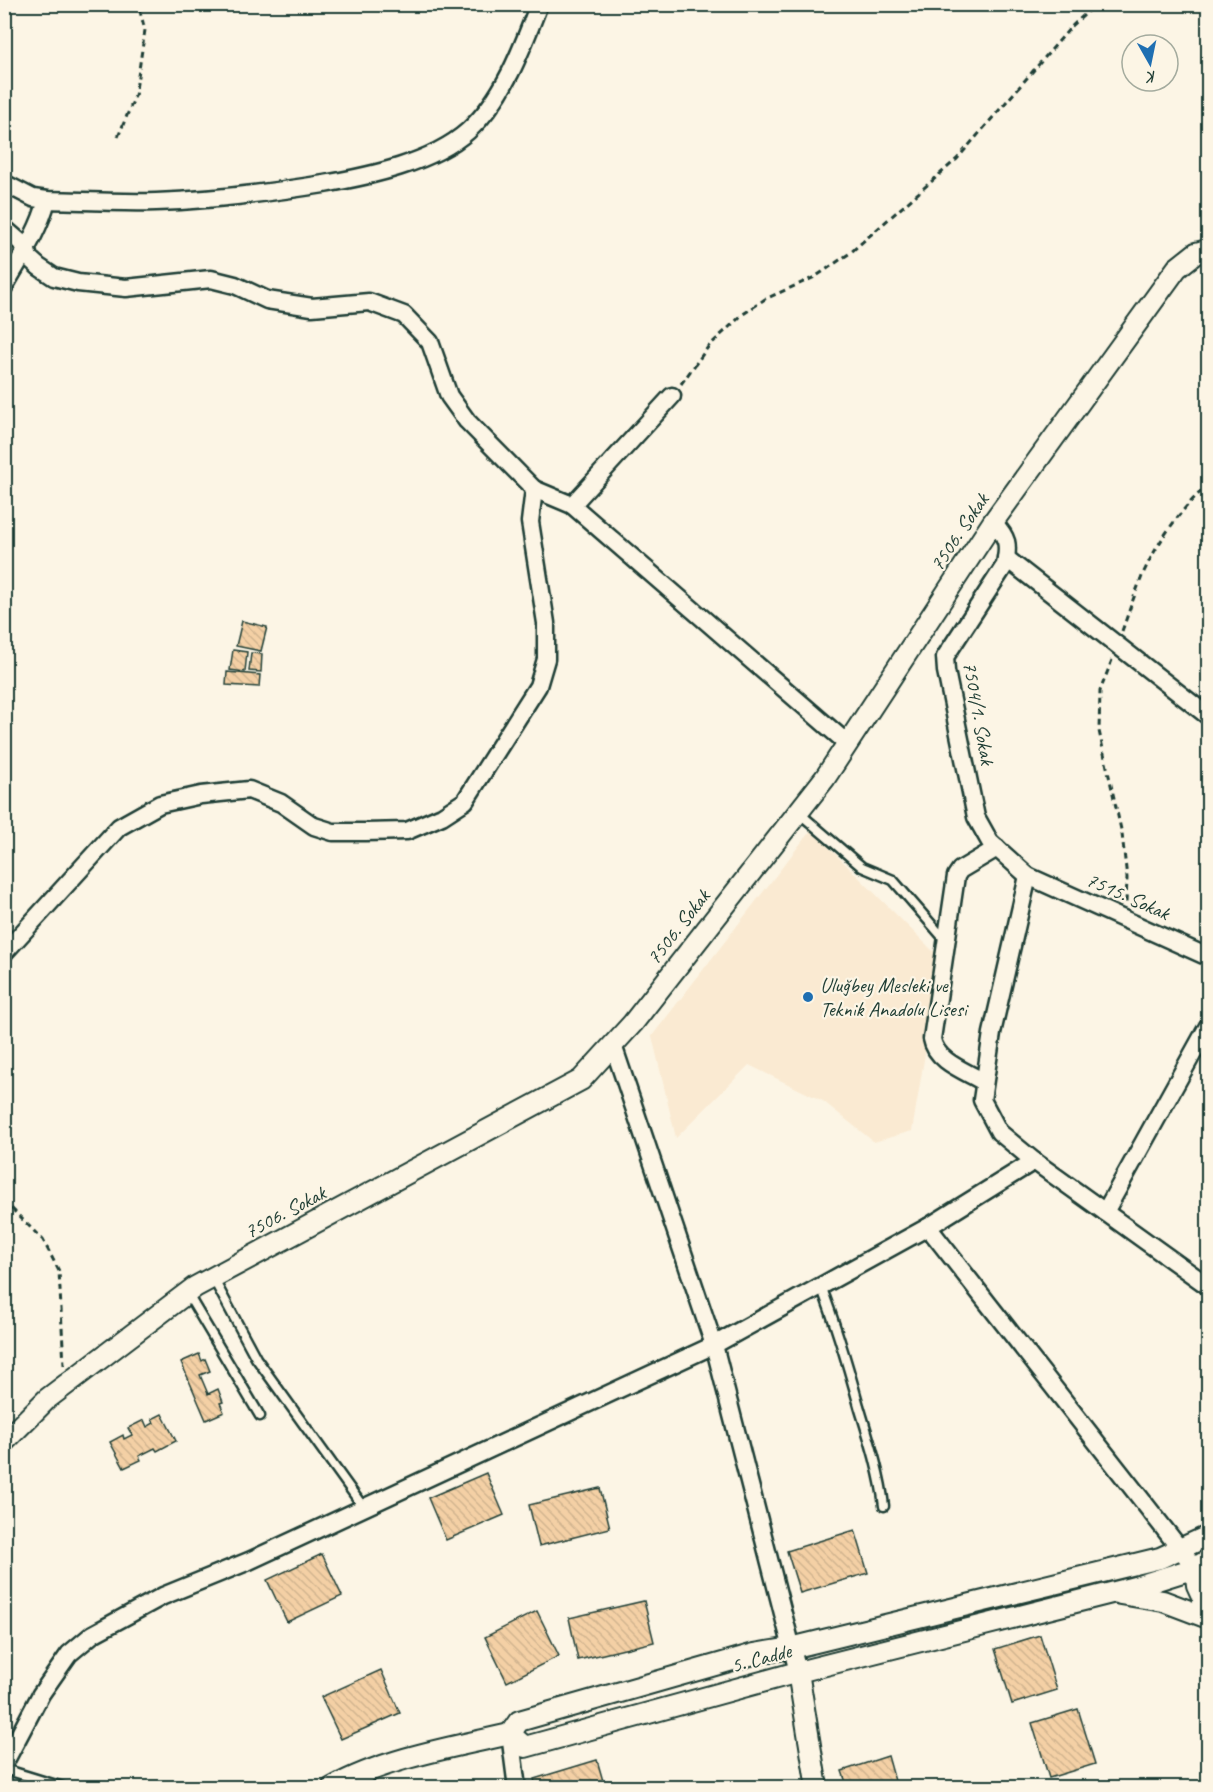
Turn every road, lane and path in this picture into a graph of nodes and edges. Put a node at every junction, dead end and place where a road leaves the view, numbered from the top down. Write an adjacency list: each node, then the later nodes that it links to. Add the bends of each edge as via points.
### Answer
1 (138, 4): 4 (path, via 145,30 137,85)
2 (539, 4): 6 (street, via 506,82 485,113 466,132 433,153 404,165 367,177 255,195 154,202)
3 (1096, 4): 11 (path, via 1071,27 957,159 850,253 815,277 765,299 742,315 708,346)
4 (118, 137)
5 (4, 183): 6 (street, via 33,198)
6 (46, 200): 8 (street)
7 (4, 228): 8 (street)
8 (33, 235): 10 (street); 13 (street, via 29,258 54,278 126,288 211,279 267,300 312,307 369,302 404,315 430,342 449,396 467,421)
9 (1209, 250): 15 (street, 7506. Sokak, via 1196,253 1177,268)
10 (4, 286)
11 (672, 396): 14 (street)
12 (1209, 486): 17 (path, via 1196,495 1164,537 1142,576)
13 (534, 489): 14 (street); 25 (street, via 530,522 546,623 546,659 538,686 465,801 407,831 365,832 333,832 314,826 281,803 249,790 160,804 119,827)
14 (572, 505): 19 (street)
15 (993, 522): 16 (street, via 1005,534); 19 (street, 7506. Sokak)
16 (1006, 558): 17 (street); 21 (street, 7504/1. Sokak, via 945,657 976,817)
17 (1117, 646): 18 (street); 23 (path, via 1100,691 1099,731 1122,834)
18 (1209, 716)
19 (848, 744): 20 (street, 7506. Sokak)
20 (798, 812): 24 (lane, via 862,867 893,880); 28 (street, 7506. Sokak)
21 (997, 848): 22 (street, 7504/1. Sokak); 24 (street, via 956,876)
22 (1028, 876): 23 (street, 7515. Sokak); 29 (street)
23 (1126, 920): 26 (street, 7515. Sokak)
24 (946, 942): 29 (street, via 933,1046 948,1061)
25 (4, 953)
26 (1209, 957)
27 (1209, 1026): 32 (street)
28 (613, 1046): 34 (street, 7506. Sokak, via 580,1080); 38 (street)
29 (984, 1082): 30 (street, via 982,1100 999,1132)
30 (1034, 1161): 32 (street); 33 (street)
31 (4, 1201): 39 (path, via 43,1240 59,1271)
32 (1105, 1212): 36 (street)
33 (928, 1227): 35 (street); 45 (street)
34 (212, 1278): 37 (street, 7506. Sokak); 43 (lane, via 256,1358)
35 (821, 1286): 38 (street); 42 (lane, via 864,1422)
36 (1209, 1286)
37 (187, 1293): 39 (street, 7506. Sokak); 40 (lane)
38 (714, 1345): 43 (street); 50 (street)
39 (65, 1385): 41 (street, 7506. Sokak)
40 (260, 1416)
41 (4, 1442)
42 (884, 1506)
43 (364, 1508): 53 (street, via 163,1596 93,1634 69,1654 41,1694)
44 (1209, 1536): 45 (street)
45 (1180, 1549): 46 (street); 50 (street, via 1160,1558)
46 (1204, 1568): 47 (street, 5. Cadde); 48 (street, via 1197,1586)
47 (1112, 1593): 49 (street, via 1163,1601); 51 (street, 5. Cadde)
48 (1209, 1609)
49 (1209, 1618)
50 (791, 1648): 51 (street); 52 (street, via 754,1654 519,1721)
51 (798, 1672): 52 (street, 5. Cadde, via 525,1747); 58 (street)
52 (510, 1734): 56 (street, via 437,1750 353,1776); 57 (street)
53 (4, 1764)
54 (4, 1769): 55 (lane)
55 (66, 1788)
56 (332, 1788)
57 (518, 1788)
58 (817, 1788)

